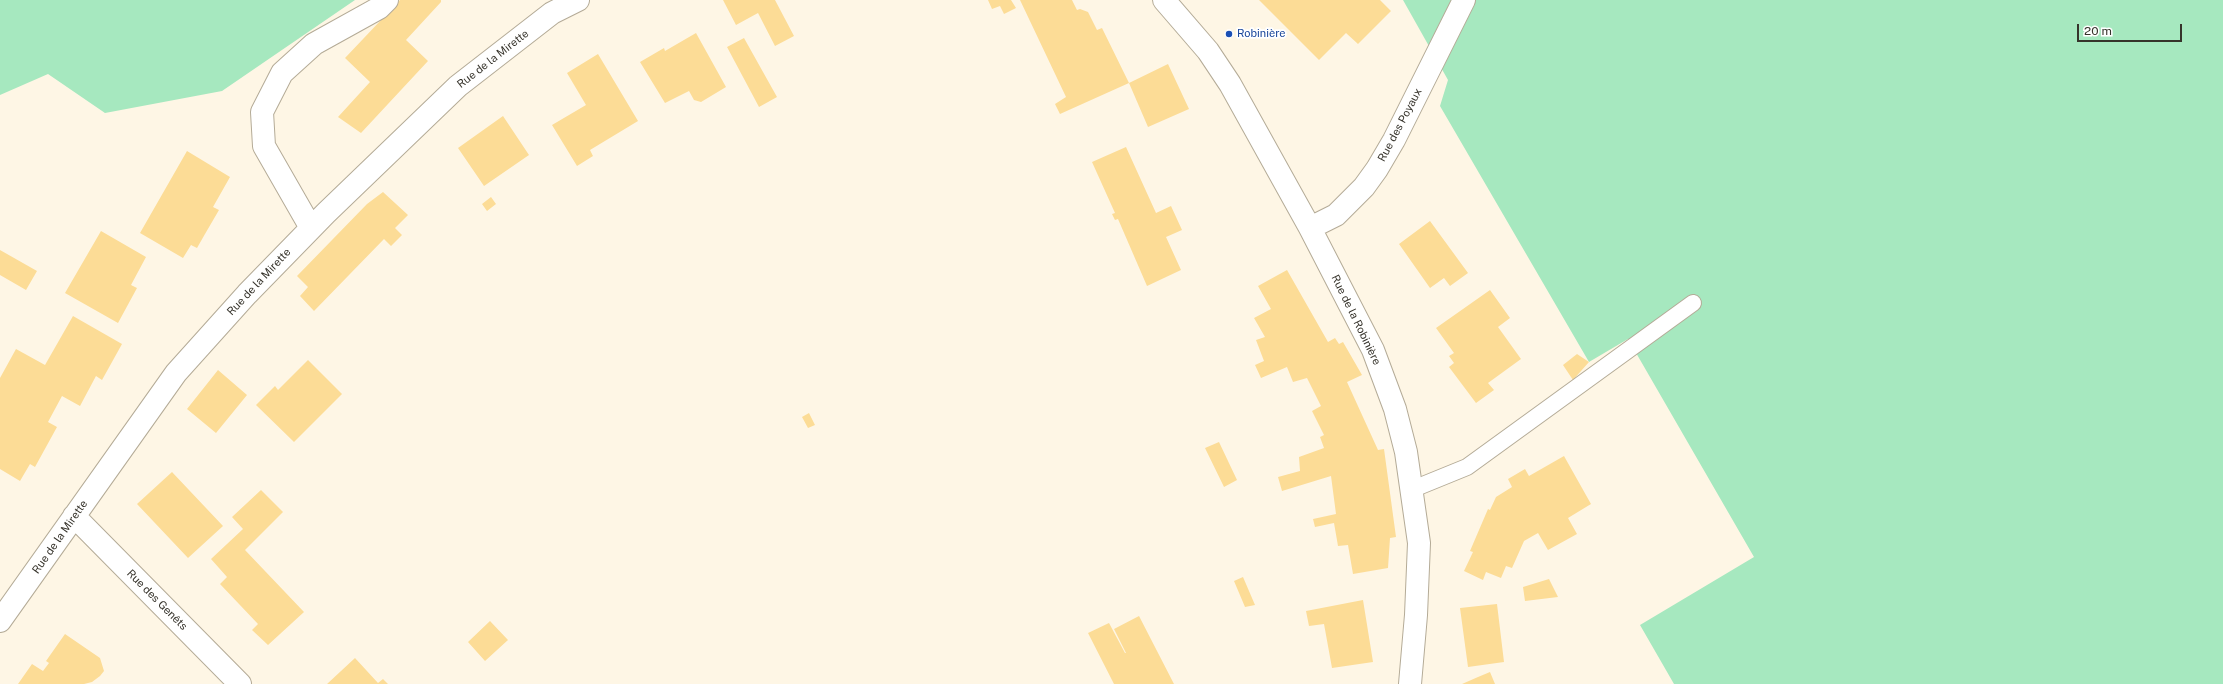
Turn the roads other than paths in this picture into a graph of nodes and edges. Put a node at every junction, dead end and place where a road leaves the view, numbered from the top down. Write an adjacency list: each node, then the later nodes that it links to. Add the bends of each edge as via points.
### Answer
1 (388, 0): 5 (street, via 380,8 314,44 282,73 262,112 264,146)
2 (578, 0): 5 (street, Rue de la Mirette, via 552,14 458,86)
3 (1164, 0): 6 (street, Rue de la Robinière, via 1208,51 1230,84)
4 (1464, 0): 6 (street, Rue des Poyaux, via 1394,140 1377,168 1364,187 1336,215)
5 (311, 228): 9 (street, Rue de la Mirette, via 176,373)
6 (1310, 228): 8 (street, Rue de la Robinière, via 1373,350 1395,409)
7 (1693, 303): 8 (lane, via 1467,467)
8 (1413, 489): 12 (street, Rue de la Robinière, via 1419,543)
9 (74, 516): 10 (street, Rue de la Mirette); 11 (street, Rue des Genêts)
10 (0, 621)
11 (240, 684)
12 (1410, 684)

